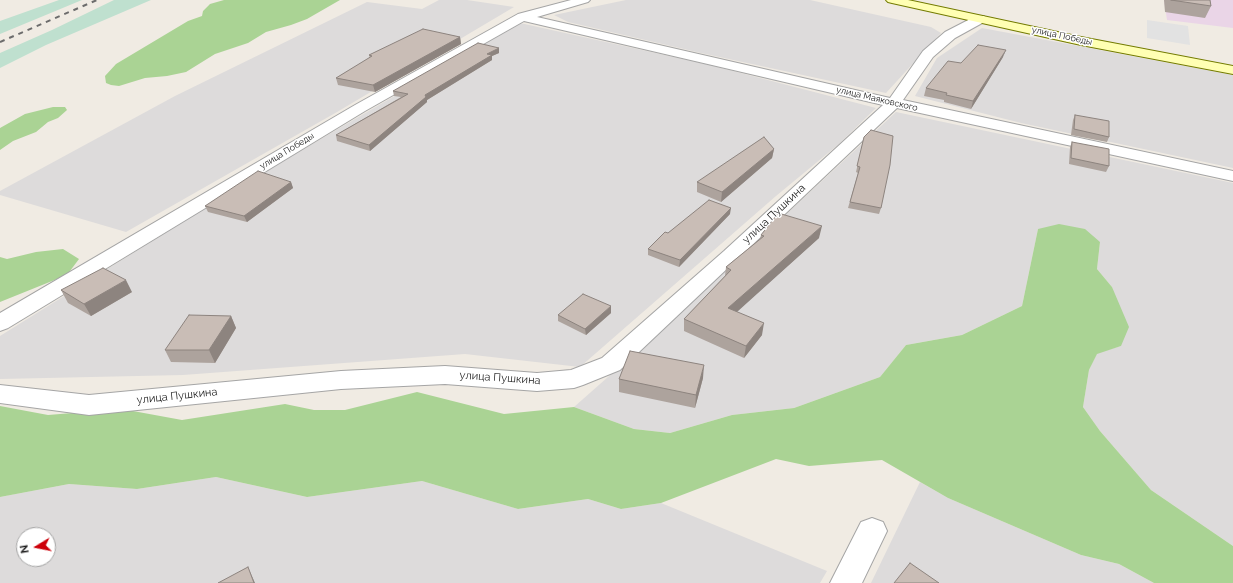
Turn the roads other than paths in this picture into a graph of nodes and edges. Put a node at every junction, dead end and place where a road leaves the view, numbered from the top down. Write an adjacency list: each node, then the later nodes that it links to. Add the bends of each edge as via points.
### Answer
1 (584, 0): 3 (street, улица Победы)
2 (892, 0): 4 (street, улица Победы)
3 (522, 17): 6 (street, улица Маяковского); 8 (street, улица Победы, via 360,108)
4 (980, 19): 5 (street, улица Победы); 6 (street, улица Пушкина, via 950,36 928,54)
5 (1233, 70)
6 (894, 103): 7 (street, улица Маяковского); 9 (street, улица Пушкина, via 611,364 574,379 537,382 445,374 341,380 89,405)
7 (1233, 176)
8 (0, 323)
9 (0, 394)
10 (872, 531): 11 (street)
11 (846, 583)

